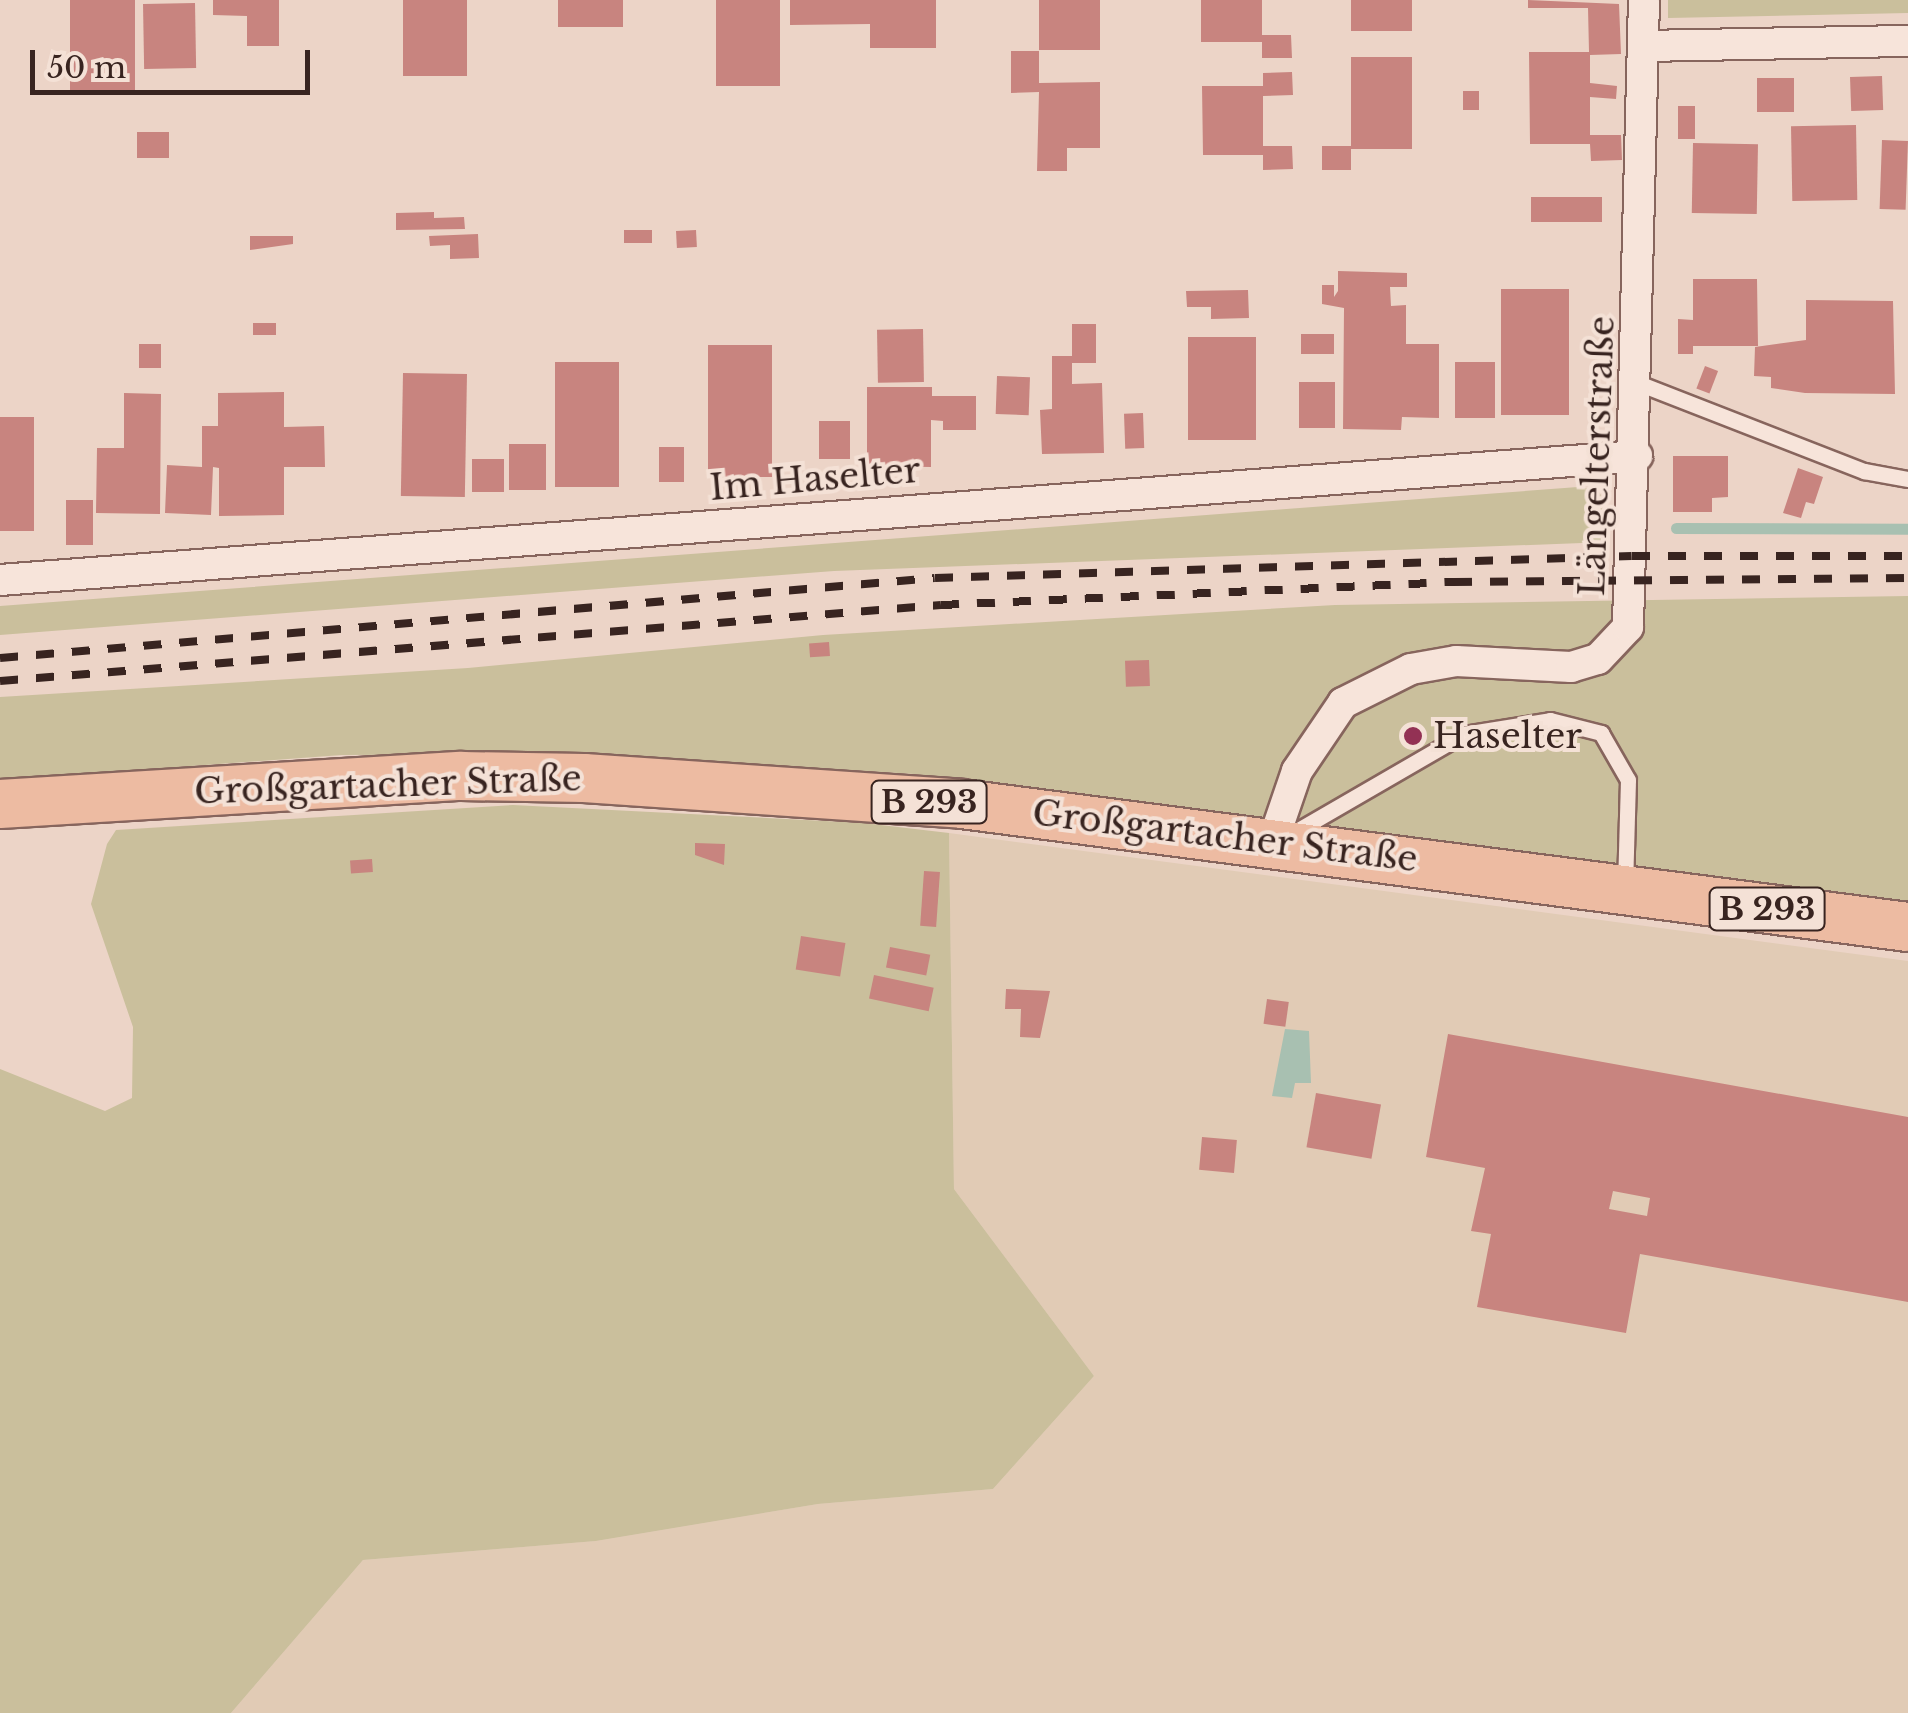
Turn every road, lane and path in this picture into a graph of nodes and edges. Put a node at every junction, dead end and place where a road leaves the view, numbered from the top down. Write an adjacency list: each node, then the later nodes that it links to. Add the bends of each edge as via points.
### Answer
1 (1644, 0): 3 (street, Längelterstraße)
2 (1908, 41): 3 (street)
3 (1644, 46): 4 (street, Längelterstraße)
4 (1638, 383): 5 (street, Längelterstraße); 6 (lane, via 1864,471)
5 (1637, 456): 7 (street, Im Haselter); 9 (street, Längelterstraße, via 1628,627 1617,645 1570,667 1456,661 1411,669 1342,703 1297,772)
6 (1908, 479)
7 (0, 580)
8 (0, 804): 9 (main road, Großgartacher Straße / B 293, via 460,776 584,778 962,804)
9 (1272, 844): 10 (main road, Großgartacher Straße / B 293); 10 (lane, via 1464,734 1550,720 1601,733 1628,780)
10 (1625, 890): 11 (main road, Großgartacher Straße / B 293)
11 (1908, 927)

